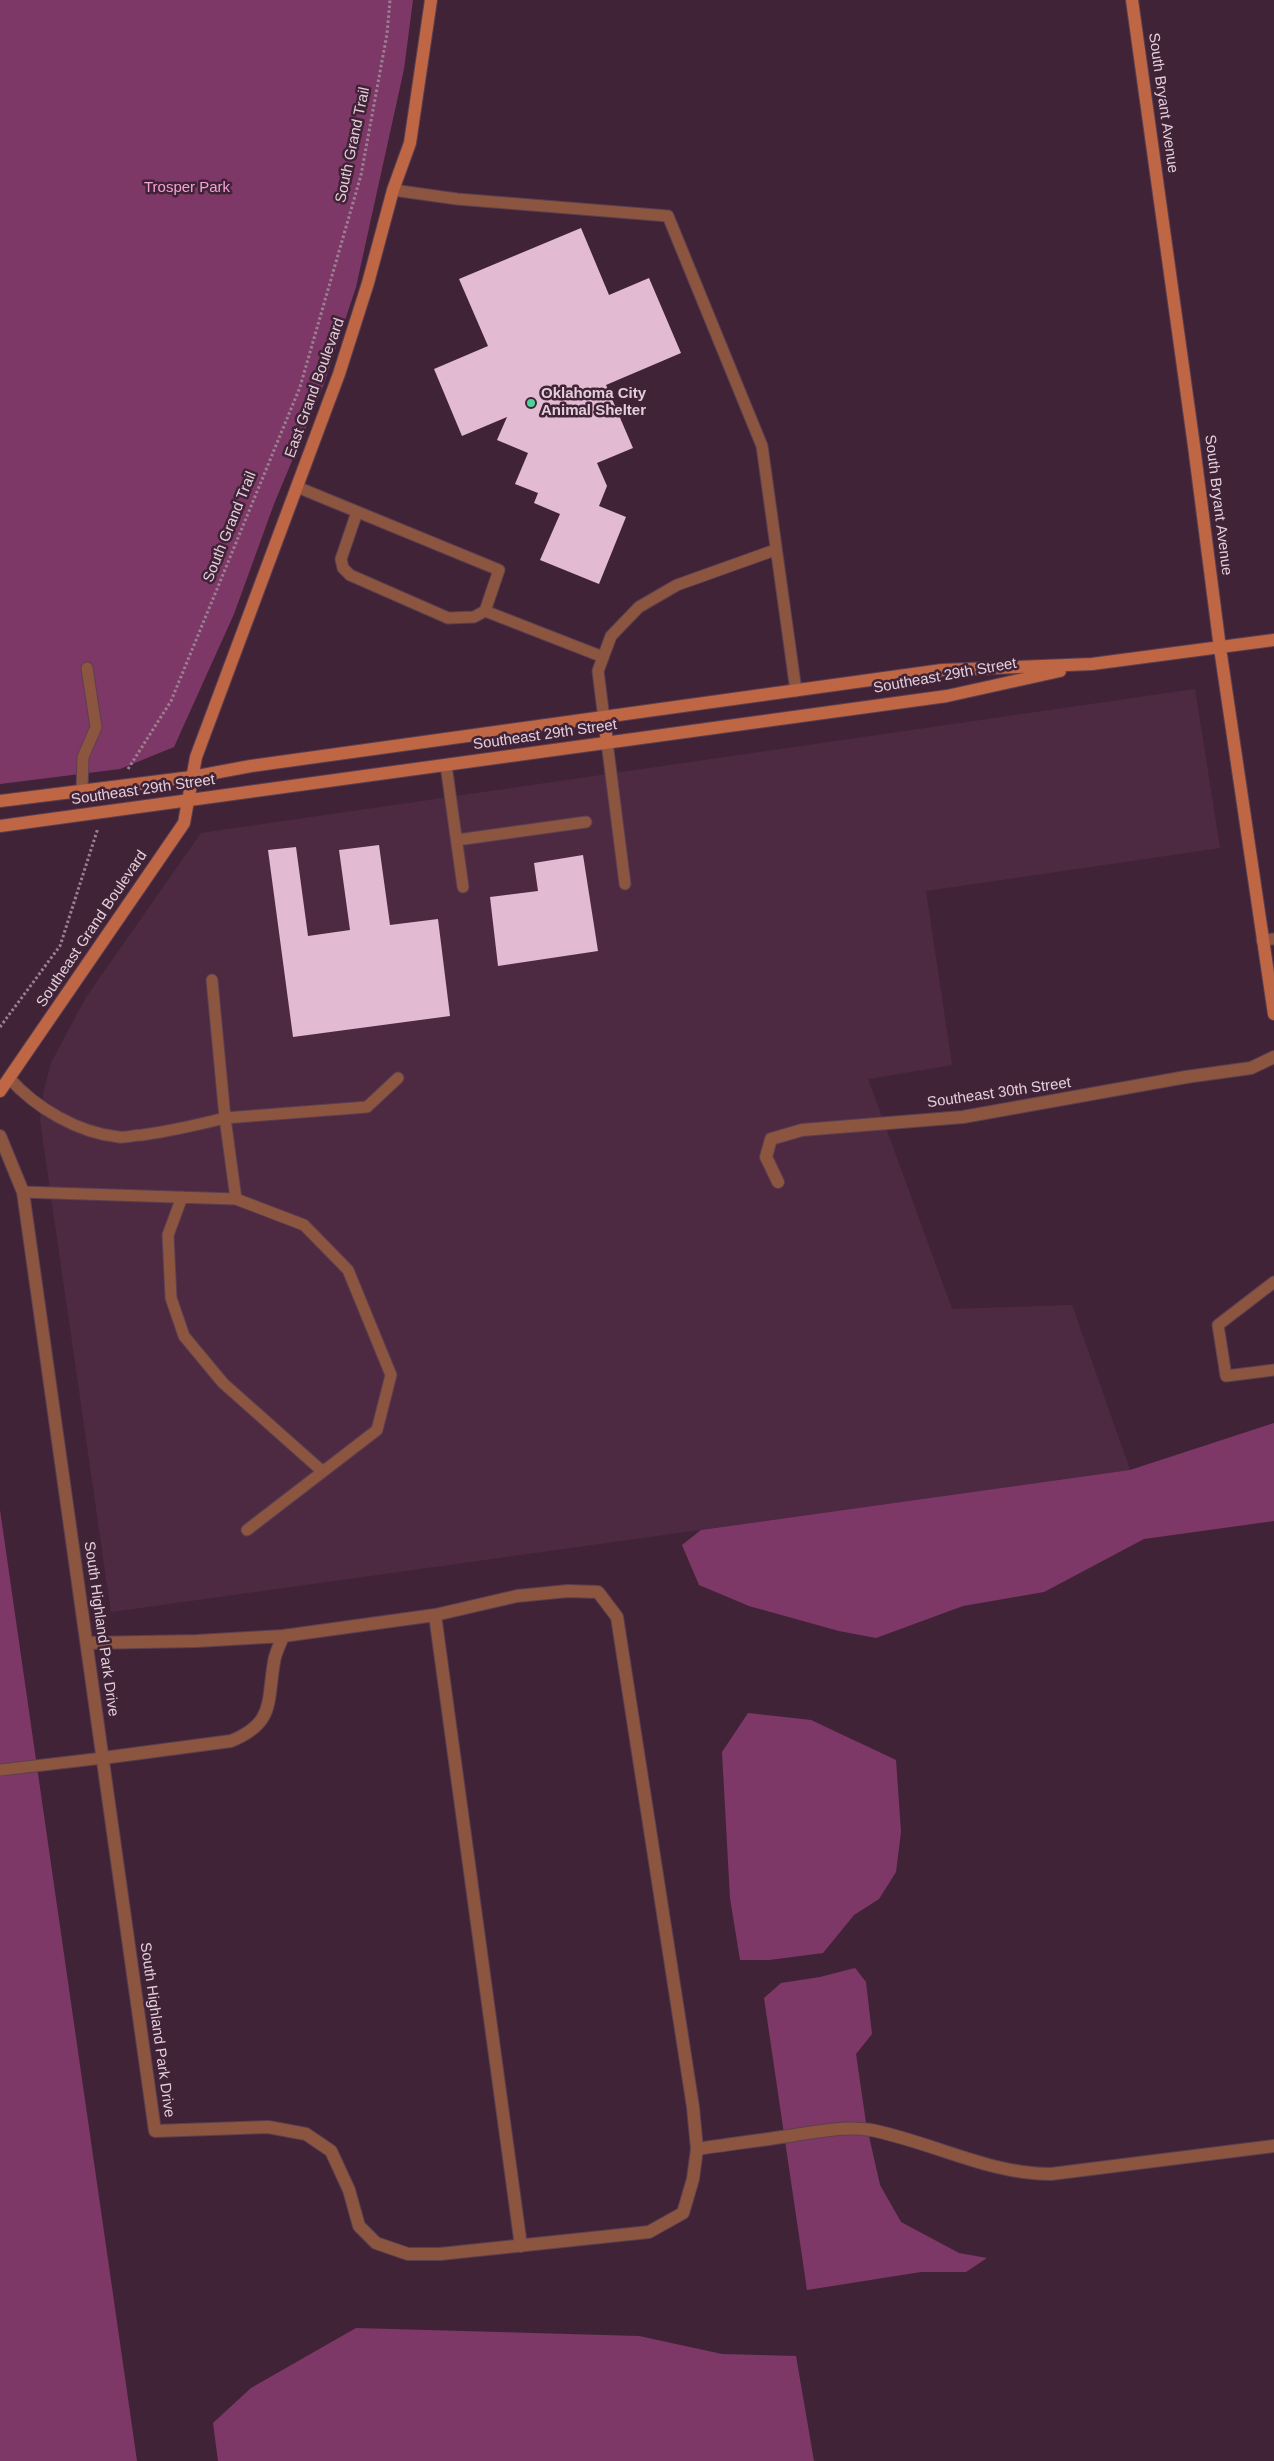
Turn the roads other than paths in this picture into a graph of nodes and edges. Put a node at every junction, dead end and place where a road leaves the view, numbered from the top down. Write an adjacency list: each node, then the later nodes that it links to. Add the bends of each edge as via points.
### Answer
1 (431, 0): 3 (main road, East Grand Boulevard, via 410,143)
2 (1132, 0): 9 (main road, South Bryant Avenue)
3 (393, 190): 4 (main road, East Grand Boulevard, via 339,374); 6 (lane, via 457,199 668,216 762,446)
4 (297, 487): 5 (lane); 17 (main road, East Grand Boulevard, via 220,690)
5 (357, 512): 7 (lane, via 498,570); 7 (lane, via 341,559 343,568 350,575 448,618 474,617)
6 (775, 550): 10 (lane, via 677,585 639,607 611,636); 13 (lane)
7 (485, 611): 10 (lane)
8 (1274, 640): 9 (main road, Southeast 29th Street)
9 (1220, 648): 11 (main road, Southeast 29th Street); 26 (main road, South Bryant Avenue)
10 (603, 657): 14 (lane, via 598,671)
11 (1092, 664): 13 (main road, Southeast 29th Street, via 942,670); 15 (main road, Southeast 29th Street, via 946,696)
12 (87, 668): 18 (lane, via 96,727 83,757)
13 (796, 691): 14 (main road, Southeast 29th Street)
14 (604, 718): 15 (main road); 17 (main road, Southeast 29th Street, via 251,766)
15 (607, 742): 16 (main road, Southeast 29th Street); 24 (lane)
16 (446, 764): 19 (main road, Southeast 29th Street); 23 (lane)
17 (192, 777): 18 (main road, Southeast 29th Street); 19 (main road, Southeast Grand Boulevard)
18 (82, 790): 20 (main road, Southeast 29th Street)
19 (188, 800): 22 (main road, Southeast 29th Street); 30 (main road, Southeast Grand Boulevard, via 184,823)
20 (0, 801)
21 (586, 822): 23 (lane)
22 (0, 826)
23 (457, 840): 25 (lane)
24 (625, 884)
25 (463, 887)
26 (1268, 940): 28 (main road, South Bryant Avenue)
27 (212, 980): 33 (lane)
28 (1274, 1014)
29 (1274, 1057): 35 (street, Southeast 30th Street, via 1251,1068 962,1117 802,1130 772,1139 766,1157)
30 (10, 1078): 32 (main road, Southeast Grand Boulevard); 33 (lane, via 41,1106 78,1127 119,1137 170,1131)
31 (398, 1078): 33 (lane, via 367,1106)
32 (0, 1091)
33 (225, 1118): 38 (lane)
34 (0, 1136): 36 (street, South Highland Park Drive)
35 (778, 1182)
36 (23, 1192): 37 (lane); 45 (street, South Highland Park Drive)
37 (182, 1197): 38 (lane); 41 (lane, via 168,1236 171,1298 184,1336 223,1383)
38 (236, 1199): 41 (lane, via 304,1225 348,1270 391,1375 377,1430)
39 (1274, 1282): 40 (lane, via 1218,1326 1226,1376)
40 (1274, 1370)
41 (322, 1471): 42 (lane)
42 (247, 1530)
43 (435, 1615): 44 (street); 49 (street, via 517,1596 568,1591 598,1592 617,1617); 50 (street)
44 (283, 1636): 45 (street); 46 (street, via 274,1660 268,1708 250,1733 231,1740)
45 (87, 1643): 46 (street, South Highland Park Drive)
46 (103, 1758): 47 (lane); 50 (street, South Highland Park Drive, via 155,2131 268,2127 306,2134 331,2150 349,2190 359,2226 376,2243 408,2254)
47 (0, 1770)
48 (1274, 2146): 49 (street, via 1051,2174 1004,2170 915,2141 869,2130 841,2129)
49 (698, 2149): 50 (street, via 683,2213 648,2232)
50 (521, 2246)

